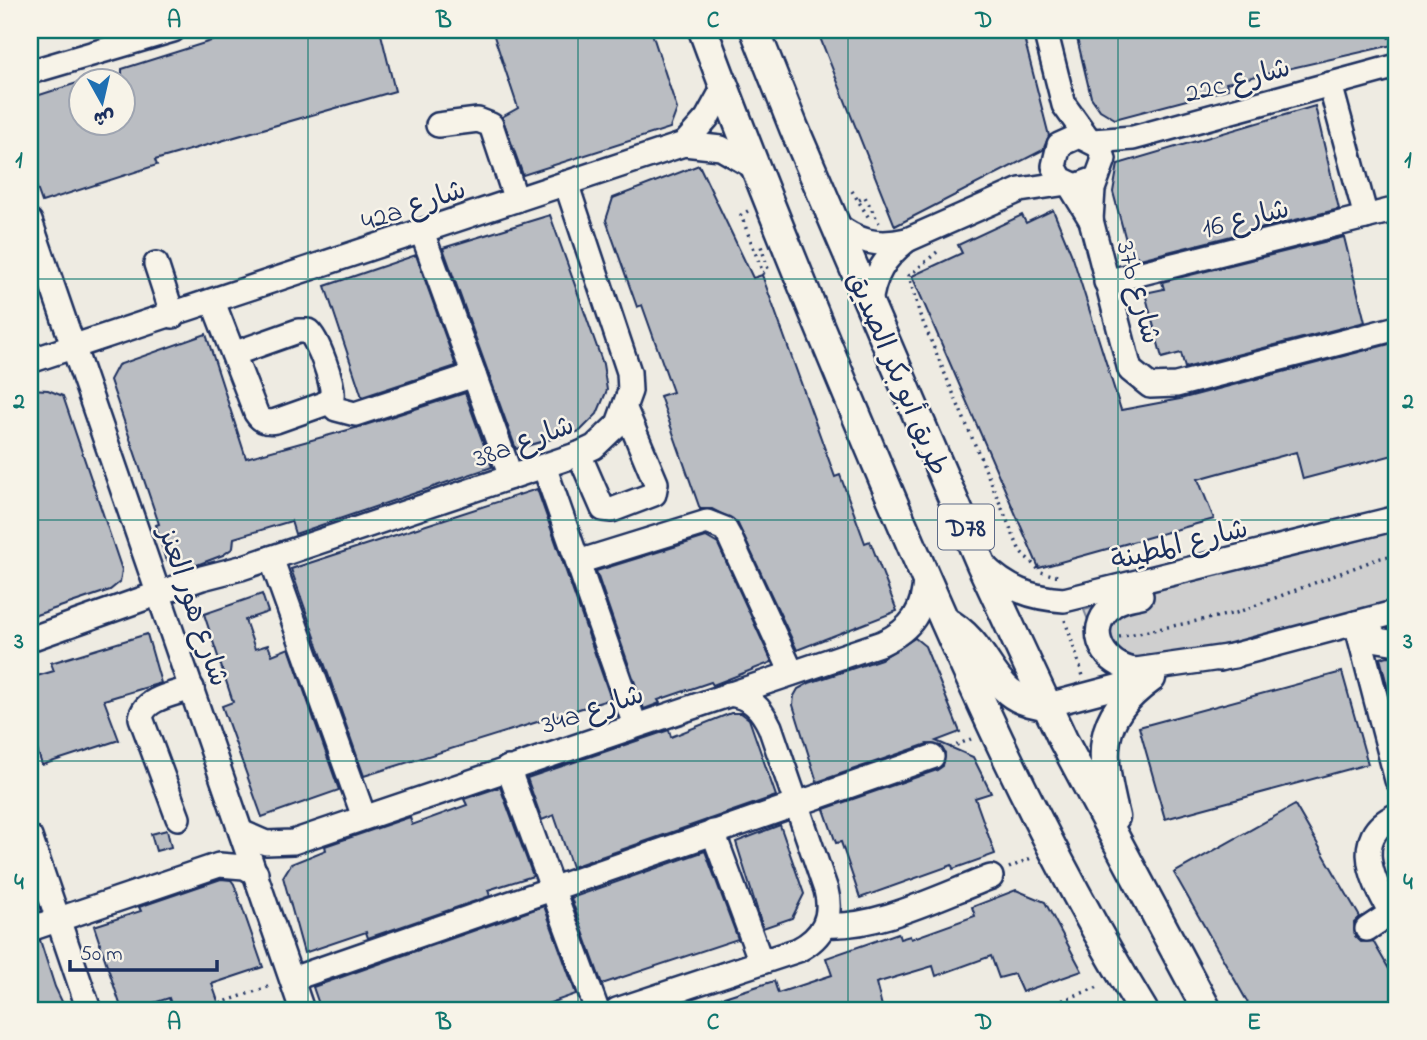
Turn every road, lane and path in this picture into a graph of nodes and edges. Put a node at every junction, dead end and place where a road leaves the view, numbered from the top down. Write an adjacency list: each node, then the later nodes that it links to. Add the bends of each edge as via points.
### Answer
1 (173, 30): 5 (street)
2 (703, 30): 10 (main road, طريق أبو بكر الصديق / D78)
3 (1045, 30): 11 (street)
4 (754, 31): 31 (main road, طريق أبو بكر الصديق / D78)
5 (66, 63): 7 (street); 8 (street)
6 (1397, 66): 9 (street, 22c شارع)
7 (30, 72)
8 (30, 82)
9 (1330, 84): 13 (street, 22c شارع); 27 (street)
10 (724, 87): 15 (street, 42a شارع, via 708,118); 17 (main road, طريق أبو بكر الصديق / D78)
11 (1065, 105): 14 (street); 16 (street)
12 (438, 125): 23 (street, via 478,120 491,125)
13 (1133, 138): 14 (street, 22c شارع); 18 (street, 22c شارع)
14 (1090, 139): 16 (street, via 1072,137); 18 (street, via 1102,152)
15 (684, 144): 17 (street, 42a شارع, via 721,148); 19 (street, 42a شارع)
16 (1056, 152): 20 (street, via 1057,173); 21 (street)
17 (754, 167): 57 (main road, طريق أبو بكر الصديق / D78)
18 (1099, 173): 20 (street, via 1083,186); 29 (street, 37b شارع)
19 (566, 183): 23 (street, 42a شارع); 47 (street, 38a شارع, via 629,372)
20 (1068, 184): 21 (street); 29 (street, 37b شارع)
21 (1020, 190): 28 (street)
22 (852, 191): 25 (path, via 877,225 865,197)
23 (516, 200): 32 (street, 42a شارع)
24 (745, 200): 34 (path, via 750,211 740,215 763,273 768,269)
25 (859, 200)
26 (1397, 209): 27 (street, شارع 16)
27 (1366, 217): 36 (street, شارع 16)
28 (956, 220): 33 (street); 59 (path, via 909,276 920,315 1020,551 1041,572 1061,577)
29 (1091, 220): 36 (street, 37b شارع)
30 (30, 221): 41 (street, شارع هور العنز)
31 (834, 223): 33 (street, via 868,243); 38 (main road, طريق أبو بكر الصديق / D78)
32 (422, 232): 37 (street, 42a شارع); 45 (street)
33 (907, 240): 38 (street, via 880,268)
34 (761, 246)
35 (156, 264): 39 (street)
36 (1107, 282): 40 (street, 37b شارع, via 1130,370 1150,386 1176,385)
37 (213, 302): 39 (street, 42a شارع); 42 (street)
38 (870, 305): 56 (main road, طريق أبو بكر الصديق / D78)
39 (167, 318): 41 (street, 42a شارع)
40 (1397, 328)
41 (74, 351): 43 (street, 42a شارع); 44 (street, 42a شارع); 58 (street, شارع هور العنز)
42 (233, 354): 46 (street, via 256,413 264,421 276,421); 46 (street, via 309,331 332,386)
43 (30, 360)
44 (30, 369)
45 (474, 375): 46 (street, via 355,414 336,409); 50 (street)
46 (329, 401)
47 (625, 410): 48 (street, 38a شارع, via 607,437); 48 (street, via 656,483 654,494 603,509)
48 (579, 454): 49 (street, 38a شارع)
49 (544, 466): 50 (street, 38a شارع); 55 (street)
50 (511, 477): 54 (street, 38a شارع)
51 (1397, 518): 52 (street, شارع المطينة)
52 (1324, 538): 59 (street, شارع المطينة); 64 (street, via 1244,571 1118,602 1102,619)
53 (1397, 554): 64 (path, via 1236,613)
54 (271, 558): 58 (street, 38a شارع, via 217,581); 81 (street)
55 (578, 562): 68 (street, via 707,522 717,524 730,538); 74 (street)
56 (981, 564): 59 (street, شارع المطينة, via 1018,592); 73 (main road, طريق أبو بكر الصديق / D78)
57 (925, 578): 61 (main road, طريق أبو بكر الصديق / D78); 68 (street, 34a شارع, via 924,600 916,619 901,634)
58 (160, 597): 63 (street, 38a شارع); 70 (street, شارع هور العنز)
59 (1064, 600): 66 (path, via 1065,622)
60 (1397, 612): 62 (street)
61 (943, 620): 73 (main road, via 972,640 1000,685 1014,697); 86 (main road, طريق أبو بكر الصديق / D78)
62 (1358, 623): 65 (street, via 1378,640); 67 (street); 78 (street)
63 (30, 639)
64 (1099, 642): 66 (path); 67 (street, via 1104,654 1124,669)
65 (1397, 643)
66 (1077, 656): 72 (path)
67 (1234, 656): 69 (street)
68 (792, 673): 71 (street, 34a شارع)
69 (1151, 678): 72 (street); 87 (main road, via 1117,709 1102,752)
70 (192, 688): 82 (street, via 151,703 141,718); 83 (street, شارع هور العنز)
71 (729, 694): 74 (street, 34a شارع); 79 (street, via 742,695 764,714)
72 (1089, 694): 73 (street)
73 (1048, 705): 87 (main road, طريق أبو بكر الصديق / D78)
74 (635, 725): 77 (street, 34a شارع)
75 (976, 750): 76 (path, via 970,738)
76 (932, 757): 79 (street)
77 (508, 768): 81 (street, 34a شارع); 90 (street)
78 (1397, 780)
79 (797, 804): 84 (street); 93 (street, via 829,902)
80 (1397, 815): 91 (street, via 1380,828 1372,842 1369,865)
81 (364, 817): 83 (street, 34a شارع, via 279,844)
82 (177, 818)
83 (242, 832): 88 (street, شارع هور العنز)
84 (713, 832): 90 (street); 96 (street)
85 (30, 837): 92 (street)
86 (1052, 848): 89 (path); 97 (main road, طريق أبو بكر الصديق / D78)
87 (1128, 867): 106 (main road, طريق أبو بكر الصديق / D78)
88 (256, 873): 92 (street, via 219,865); 98 (street, شارع هور العنز)
89 (991, 877): 93 (street, via 871,921)
90 (552, 887): 98 (street); 102 (street)
91 (1394, 918): 95 (street)
92 (58, 919): 94 (street); 99 (street)
93 (825, 925): 96 (street, via 810,944)
94 (30, 929)
95 (1367, 929)
96 (761, 962): 103 (street)
97 (1123, 978): 104 (path); 105 (main road, طريق أبو بكر الصديق / D78)
98 (292, 979): 100 (path); 101 (street, شارع هور العنز)
99 (89, 1010)
100 (200, 1010)
101 (302, 1010)
102 (597, 1010)
103 (617, 1010)
104 (1036, 1010)
105 (1143, 1010)
106 (1207, 1010)

